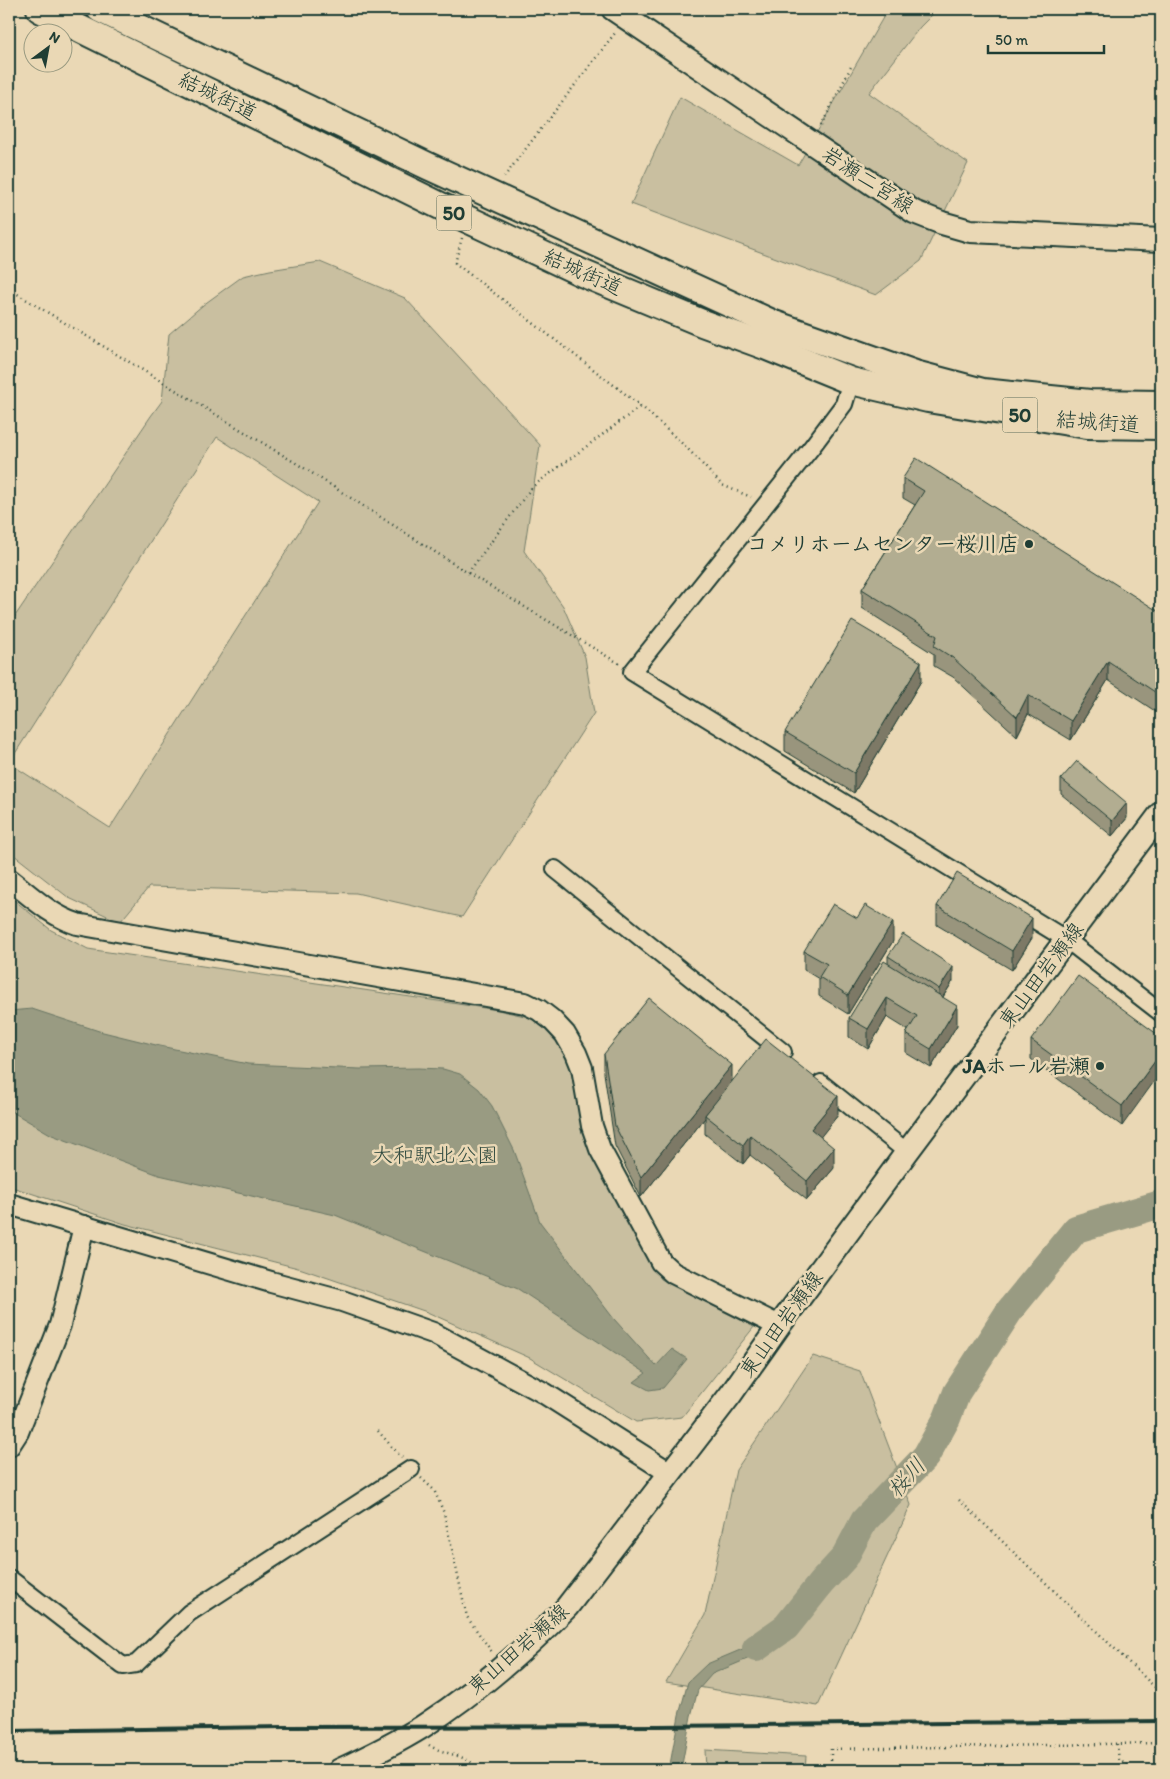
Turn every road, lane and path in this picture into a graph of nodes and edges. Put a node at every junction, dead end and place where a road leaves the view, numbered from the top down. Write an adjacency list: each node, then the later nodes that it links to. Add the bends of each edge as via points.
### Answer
1 (40, 9): 8 (highway, 結城街道 / 50, via 584,274)
2 (100, 9): 9 (highway, 結城街道 / 50, via 428,166 774,324 915,374 983,392 1090,403)
3 (613, 9): 5 (main road, 岩瀬二宮線)
4 (852, 65): 5 (path)
5 (810, 142): 6 (main road, 岩瀬二宮線, via 914,212 942,223 970,230)
6 (1161, 240)
7 (9, 289): 12 (path, via 304,468)
8 (852, 381): 10 (highway, 結城街道 / 50, via 928,399 1077,423); 11 (street, via 844,404)
9 (1161, 404)
10 (1161, 426)
11 (766, 504): 12 (path, via 722,485 641,406 532,487); 13 (street)
12 (468, 573): 13 (path)
13 (632, 672): 17 (street)
14 (1161, 813): 17 (main road, 東山田岩瀬線)
15 (555, 869): 19 (street)
16 (9, 879): 24 (street, via 50,912 77,924 525,1004 539,1010 565,1034 576,1053 600,1149 661,1262 673,1272)
17 (1067, 940): 18 (street); 21 (main road, 東山田岩瀬線)
18 (1161, 1014)
19 (792, 1060)
20 (808, 1072): 21 (street)
21 (907, 1152): 24 (main road, 東山田岩瀬線)
22 (9, 1204): 23 (street)
23 (84, 1226): 26 (street, via 60,1325 18,1432); 28 (street, via 342,1302 433,1333 544,1393)
24 (779, 1326): 28 (main road, 東山田岩瀬線)
25 (378, 1431): 27 (path)
26 (9, 1446)
27 (411, 1469): 30 (street, via 189,1614 136,1664 123,1666); 31 (path, via 434,1490 444,1514 467,1617)
28 (670, 1473): 31 (main road, 東山田岩瀬線, via 567,1607)
29 (959, 1500): 32 (path)
30 (9, 1578)
31 (503, 1667): 33 (main road, 東山田岩瀬線)
32 (1161, 1693)
33 (411, 1732): 36 (main road, 東山田岩瀬線); 37 (path, via 432,1747 465,1759)
34 (1161, 1743): 35 (path)
35 (1117, 1744): 38 (path, via 831,1749); 39 (path, via 1119,1760)
36 (340, 1770)
37 (478, 1770)
38 (831, 1770)
39 (1134, 1770)

